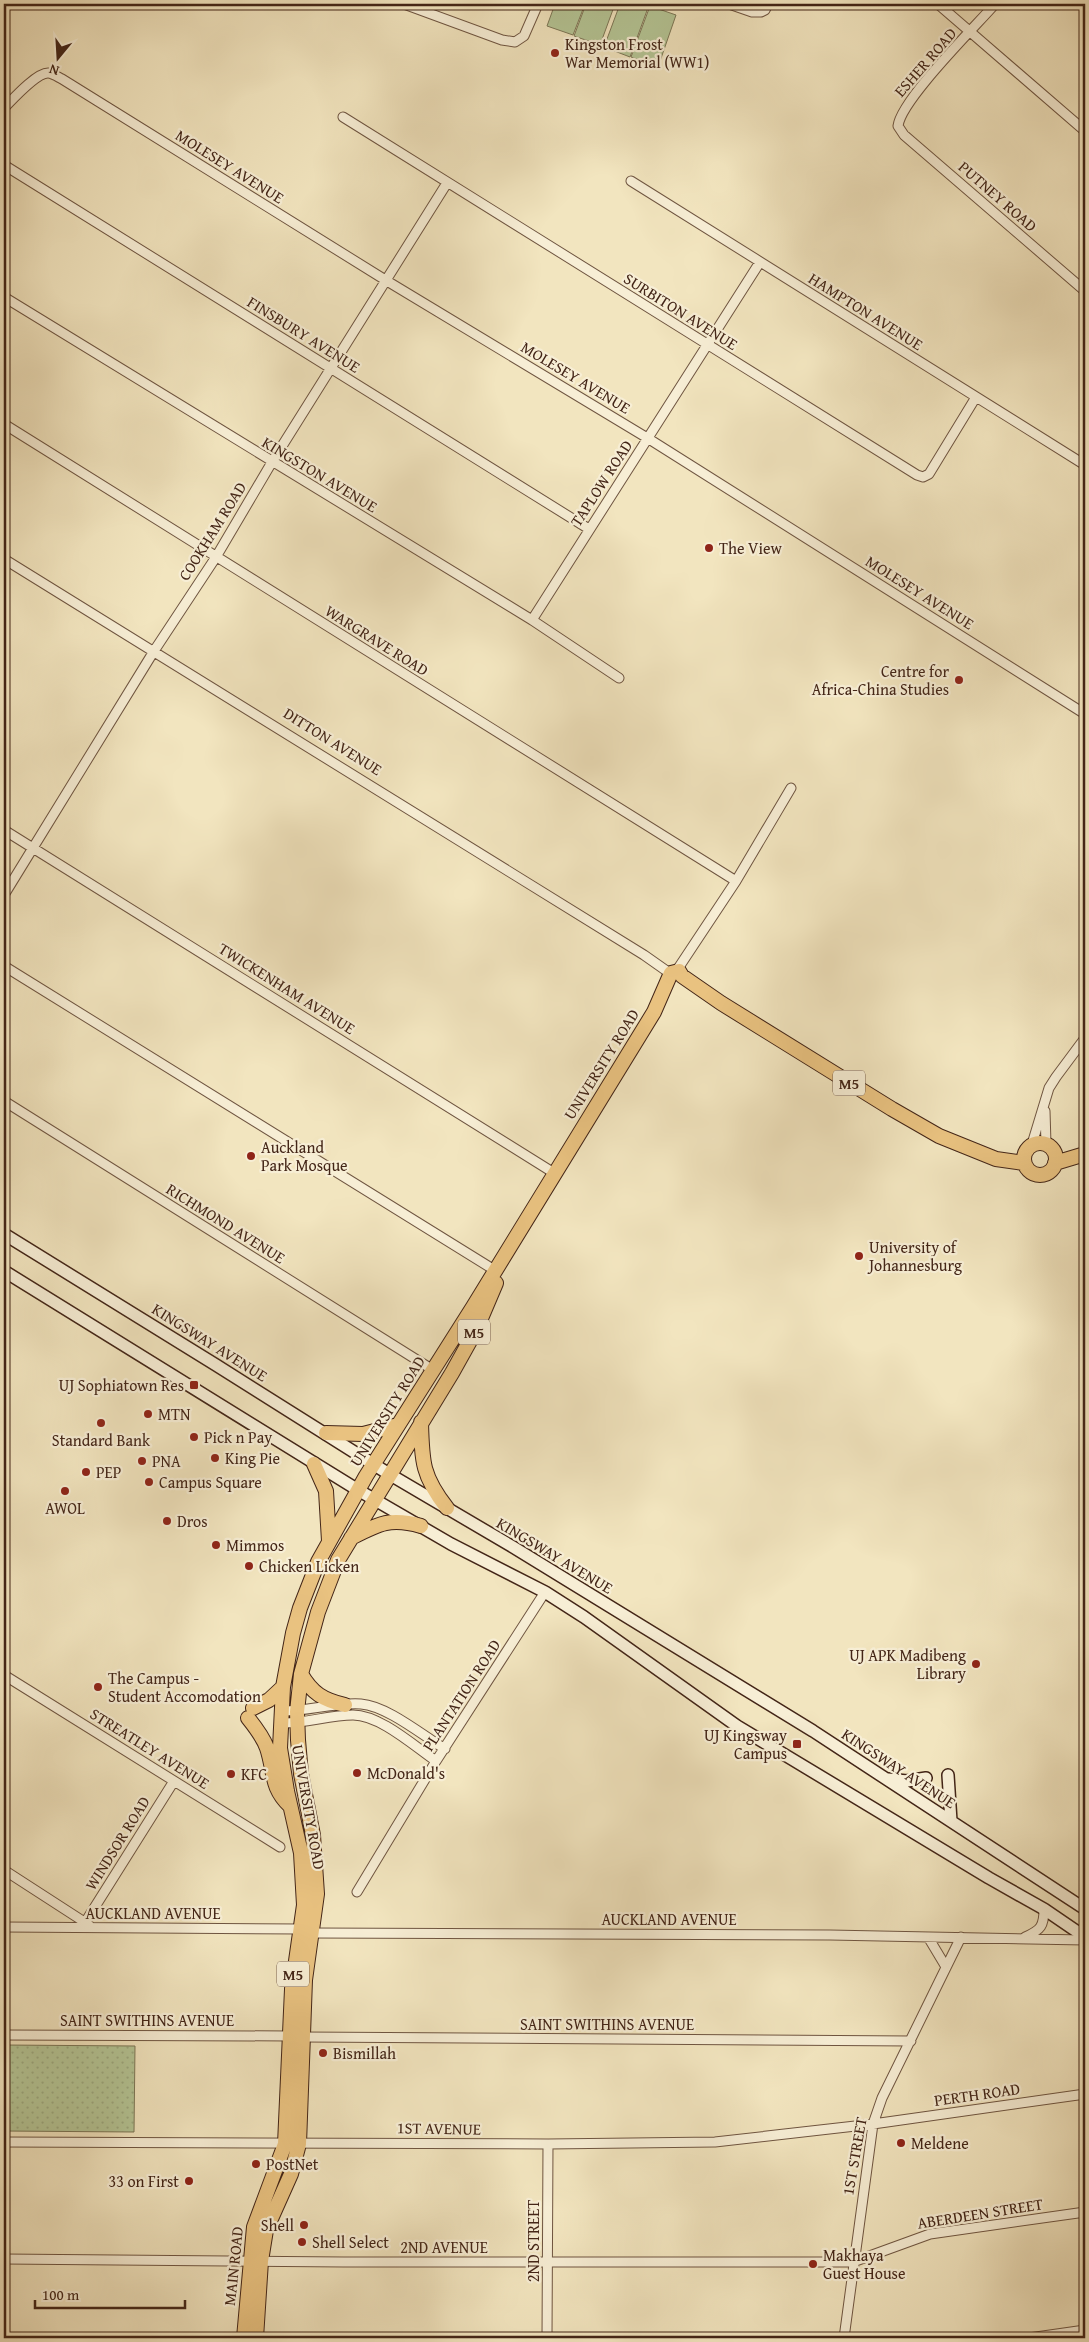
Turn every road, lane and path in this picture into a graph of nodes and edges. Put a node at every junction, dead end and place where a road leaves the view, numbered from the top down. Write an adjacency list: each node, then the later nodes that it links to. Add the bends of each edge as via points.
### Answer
1 (404, 4): 2 (street, via 515,42 524,36)
2 (538, 4)
3 (729, 4): 4 (street, via 752,12 761,12)
4 (768, 4)
5 (938, 4): 7 (street)
6 (995, 4): 7 (street, ESHER ROAD)
7 (971, 32): 10 (street, ESHER ROAD, via 933,72); 11 (street)
8 (4, 108): 16 (street, MOLESEY AVENUE, via 26,86 47,73 62,79)
9 (343, 118): 14 (street, SURBITON AVENUE)
10 (899, 119): 17 (street, PUTNEY ROAD, via 898,126 904,135)
11 (1085, 131)
12 (4, 164): 20 (street, FINSBURY AVENUE)
13 (630, 181): 15 (street, HAMPTON AVENUE)
14 (447, 183): 16 (street, COOKHAM ROAD); 19 (street, SURBITON AVENUE)
15 (760, 262): 19 (street, TAPLOW ROAD); 21 (street, HAMPTON AVENUE)
16 (387, 281): 20 (street, COOKHAM ROAD); 23 (street, MOLESEY AVENUE)
17 (1085, 291)
18 (4, 297): 24 (street, KINGSTON AVENUE)
19 (708, 345): 21 (street, SURBITON AVENUE, via 920,476 929,474); 23 (street, TAPLOW ROAD)
20 (331, 368): 24 (street, COOKHAM ROAD); 26 (street, FINSBURY AVENUE)
21 (976, 397): 25 (street, HAMPTON AVENUE)
22 (4, 424): 27 (street, WARGRAVE ROAD)
23 (649, 439): 26 (street, TAPLOW ROAD); 32 (street, MOLESEY AVENUE)
24 (272, 462): 27 (street, COOKHAM ROAD); 29 (street, KINGSTON AVENUE)
25 (1085, 466)
26 (589, 529): 29 (street, TAPLOW ROAD)
27 (216, 557): 30 (street, COOKHAM ROAD); 36 (street, WARGRAVE ROAD)
28 (4, 559): 30 (street, DITTON AVENUE)
29 (532, 620): 31 (street, KINGSTON AVENUE)
30 (154, 651): 35 (street, COOKHAM ROAD); 39 (street, DITTON AVENUE)
31 (619, 678)
32 (1085, 714)
33 (791, 788): 36 (street, UNIVERSITY ROAD)
34 (4, 830): 35 (street, TWICKENHAM AVENUE)
35 (34, 848): 37 (street, COOKHAM ROAD); 45 (street, TWICKENHAM AVENUE)
36 (736, 881): 39 (street, UNIVERSITY ROAD)
37 (4, 895)
38 (4, 966): 49 (street)
39 (676, 975): 44 (main road, DITTON AVENUE / M5, via 944,1138 996,1159); 45 (main road, UNIVERSITY ROAD / M5)
40 (1085, 1038): 42 (street, via 1056,1076)
41 (4, 1101): 50 (street, RICHMOND AVENUE)
42 (1044, 1106): 44 (street); 44 (street)
43 (1085, 1152): 44 (main road, M5)
44 (1039, 1153)
45 (554, 1172): 47 (main road, UNIVERSITY ROAD / M5)
46 (4, 1234): 53 (main road, KINGSWAY AVENUE)
47 (517, 1237): 49 (main road, UNIVERSITY ROAD / M5); 51 (main road, UNIVERSITY ROAD / M5, via 476,1330)
48 (4, 1271): 54 (main road)
49 (496, 1271): 50 (main road, UNIVERSITY ROAD / M5)
50 (433, 1370): 52 (main road, UNIVERSITY ROAD / M5)
51 (421, 1422): 56 (main road, UNIVERSITY ROAD / M5); 59 (main road, via 424,1470 433,1490)
52 (398, 1425): 53 (main road, via 363,1434); 55 (main road, UNIVERSITY ROAD / M5)
53 (326, 1433): 55 (main road, KINGSWAY AVENUE)
54 (314, 1464): 57 (main road); 62 (main road, via 326,1491)
55 (374, 1465): 56 (main road, KINGSWAY AVENUE); 57 (main road, UNIVERSITY ROAD / M5)
56 (389, 1474): 58 (main road, UNIVERSITY ROAD / M5); 59 (main road, KINGSWAY AVENUE)
57 (358, 1490): 58 (main road); 62 (main road, UNIVERSITY ROAD / M5)
58 (374, 1499): 60 (main road); 61 (main road, UNIVERSITY ROAD / M5)
59 (447, 1508): 74 (main road, KINGSWAY AVENUE)
60 (421, 1526): 61 (main road, via 394,1521 378,1524); 63 (main road)
61 (349, 1538): 64 (main road, UNIVERSITY ROAD / M5, via 330,1577)
62 (329, 1540): 66 (main road, UNIVERSITY ROAD / M5, via 305,1592)
63 (545, 1592): 70 (street, PLANTATION ROAD); 81 (main road, via 737,1726)
64 (301, 1674): 67 (main road, via 320,1697); 69 (main road, UNIVERSITY ROAD / M5)
65 (4, 1675): 75 (street, STREATLEY AVENUE)
66 (283, 1687): 68 (main road, UNIVERSITY ROAD / M5); 76 (main road, via 251,1713 268,1749 278,1793)
67 (345, 1705): 69 (street); 70 (street, via 363,1704 381,1709)
68 (280, 1718): 69 (street); 76 (main road, UNIVERSITY ROAD / M5, via 281,1756)
69 (297, 1718): 71 (street, via 347,1715 376,1720); 85 (main road, UNIVERSITY ROAD / M5, via 317,1894)
70 (445, 1749): 71 (street, PLANTATION ROAD)
71 (436, 1761): 80 (street, PLANTATION ROAD)
72 (948, 1775): 77 (main road)
73 (926, 1778): 74 (main road, via 907,1781)
74 (887, 1779): 77 (main road, KINGSWAY AVENUE)
75 (174, 1781): 78 (street, STREATLEY AVENUE); 83 (street, WINDSOR ROAD)
76 (290, 1806): 85 (main road, UNIVERSITY ROAD / M5, via 303,1872)
77 (950, 1821): 82 (main road, KINGSWAY AVENUE)
78 (280, 1847)
79 (4, 1870): 83 (street)
80 (357, 1892)
81 (1044, 1909): 88 (street, via 1042,1926); 89 (main road)
82 (1085, 1909)
83 (89, 1924): 84 (street, AUCKLAND AVENUE); 85 (street, AUCKLAND AVENUE)
84 (4, 1927)
85 (306, 1931): 86 (street, AUCKLAND AVENUE); 92 (main road, UNIVERSITY ROAD / M5, via 293,1968)
86 (928, 1937): 87 (street, AUCKLAND AVENUE); 90 (street)
87 (961, 1937): 88 (street, AUCKLAND AVENUE); 90 (street, 1ST STREET)
88 (1025, 1937): 89 (street, AUCKLAND AVENUE)
89 (1085, 1938)
90 (946, 1967): 93 (street, 1ST STREET)
91 (4, 2034): 92 (street, SAINT SWITHINS AVENUE)
92 (296, 2036): 93 (street, SAINT SWITHINS AVENUE); 97 (main road, UNIVERSITY ROAD / M5); 98 (main road, UNIVERSITY ROAD / M5)
93 (911, 2040): 95 (street, 1ST STREET)
94 (1085, 2094): 95 (street, PERTH ROAD)
95 (872, 2124): 99 (street, 1ST AVENUE, via 736,2141); 104 (street, 1ST STREET)
96 (4, 2142): 97 (street, 1ST AVENUE)
97 (285, 2144): 98 (street, 1ST AVENUE); 102 (main road, MAIN ROAD / M5, via 257,2213)
98 (299, 2144): 99 (street, 1ST AVENUE); 102 (main road, MAIN ROAD / M5, via 291,2174)
99 (548, 2144): 103 (street, 2ND STREET)
100 (1085, 2212): 104 (street, ABERDEEN STREET, via 930,2234)
101 (4, 2258): 102 (street, 2ND AVENUE)
102 (255, 2261): 103 (street, 2ND AVENUE); 106 (main road, MAIN ROAD / M5); 107 (main road, MAIN ROAD / M5)
103 (548, 2262): 104 (street, 2ND AVENUE); 108 (street, 2ND STREET)
104 (853, 2262): 109 (street, 1ST STREET)
105 (1085, 2330): 110 (street)
106 (244, 2338)
107 (256, 2338)
108 (547, 2338)
109 (844, 2338)
110 (1029, 2338)

